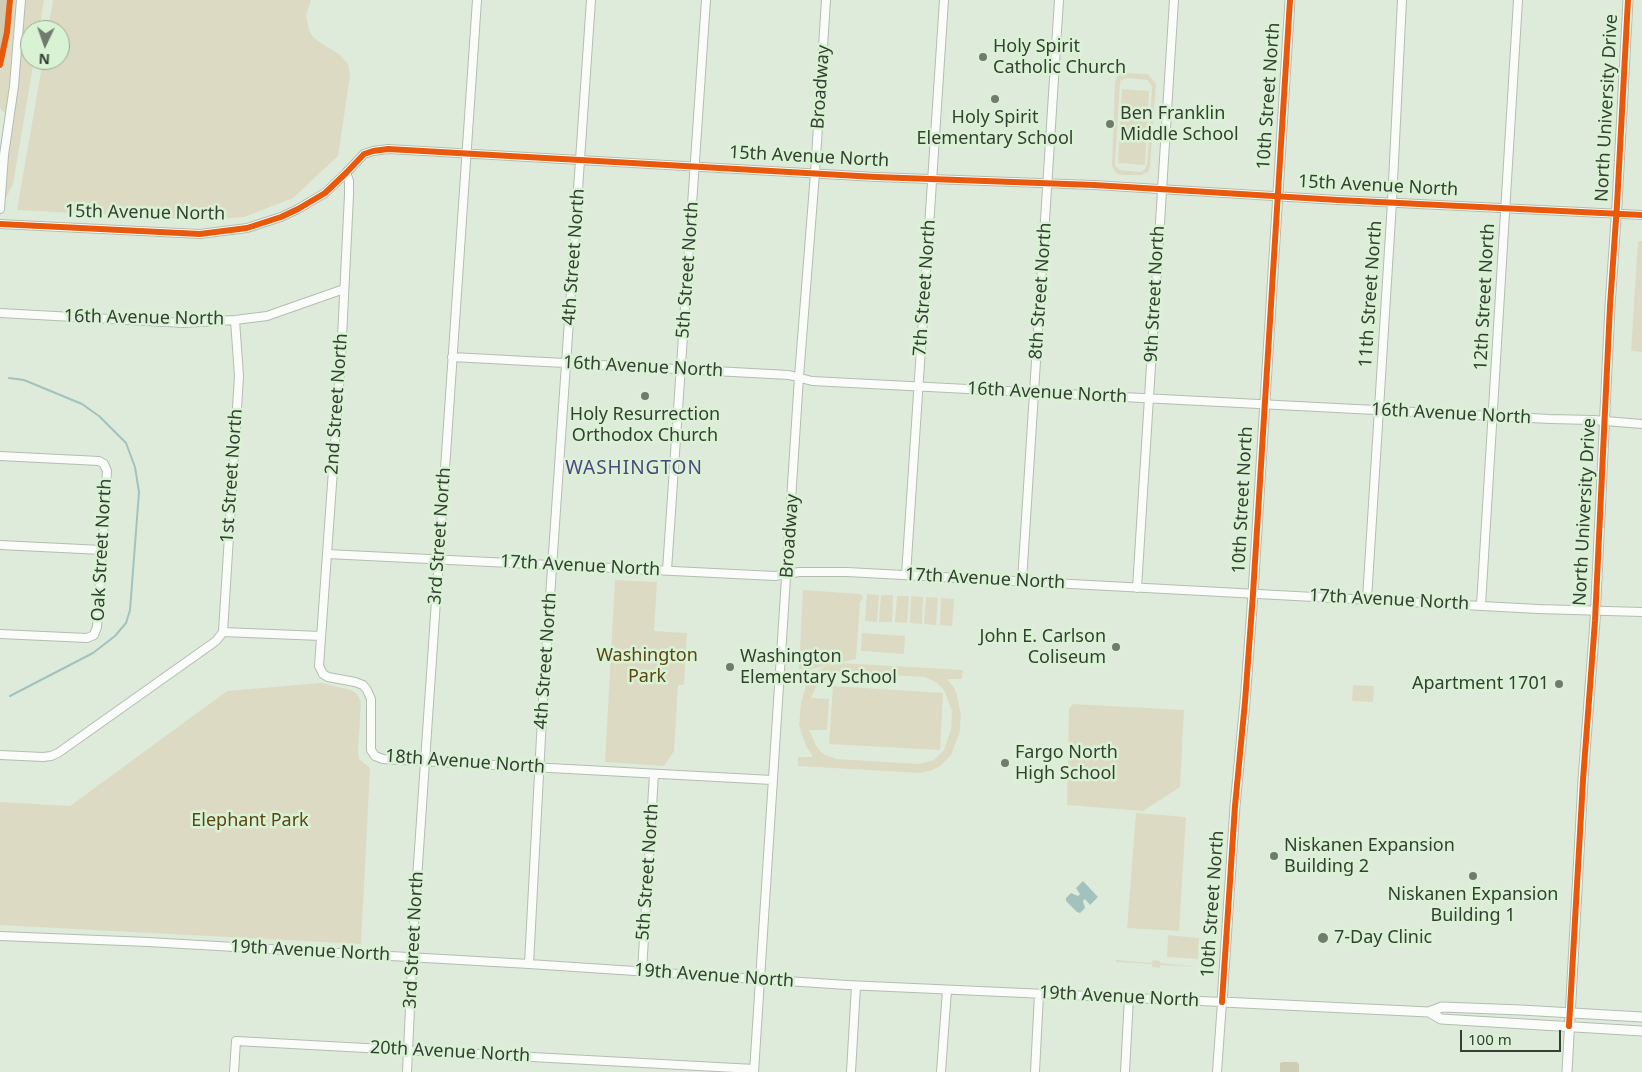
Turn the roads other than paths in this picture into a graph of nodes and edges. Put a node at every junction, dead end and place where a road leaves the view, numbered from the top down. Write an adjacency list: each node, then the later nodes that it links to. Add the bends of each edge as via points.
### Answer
1 (21, 0): 24 (street)
2 (477, 0): 13 (street, 3rd Street North)
3 (591, 0): 14 (street, 4th Street North)
4 (706, 0): 15 (street, 5th Street North)
5 (826, 0): 17 (street, Broadway)
6 (944, 0): 18 (street, 7th Street North)
7 (1059, 0): 19 (street, 8th Street North)
8 (1174, 0): 20 (street, 9th Street North)
9 (1290, 0): 21 (main road, 10th Street North)
10 (1402, 0): 22 (street, 11th Street North)
11 (1518, 0): 23 (street, 12th Street North)
12 (1628, 0): 25 (main road, North University Drive)
13 (466, 154): 14 (street, 15th Avenue North); 16 (street, 15th Avenue North, via 373,150 364,154); 31 (street, 3rd Street North)
14 (581, 160): 15 (street, 15th Avenue North); 32 (street, 4th Street North)
15 (696, 166): 17 (street, 15th Avenue North); 33 (street, 5th Street North)
16 (346, 173): 27 (street, 15th Avenue North, via 325,192 298,209 247,228 228,231 200,234); 28 (street, 2nd Street North, via 349,195)
17 (815, 173): 18 (street, 15th Avenue North); 34 (street, Broadway)
18 (932, 179): 19 (street, 15th Avenue North); 35 (street, 7th Street North)
19 (1048, 184): 20 (street, 15th Avenue North); 36 (street, 8th Street North)
20 (1161, 189): 21 (street, 15th Avenue North); 37 (street, 9th Street North)
21 (1277, 196): 22 (street, 15th Avenue North); 38 (main road, 10th Street North)
22 (1392, 202): 23 (street, 15th Avenue North); 39 (street, 11th Street North)
23 (1506, 208): 25 (street, 15th Avenue North); 40 (street, 12th Street North)
24 (0, 209)
25 (1616, 214): 26 (street, 15th Avenue North); 41 (main road, North University Drive)
26 (1642, 215)
27 (0, 224)
28 (344, 289): 30 (street, 16th Avenue North, via 267,316); 46 (street, 2nd Street North)
29 (0, 312): 30 (street, 16th Avenue North, via 183,323)
30 (235, 320): 59 (street, 1st Street North, via 239,376)
31 (452, 356): 32 (street, 16th Avenue North); 47 (street, 3rd Street North)
32 (567, 363): 33 (street, 16th Avenue North); 48 (street, 4th Street North)
33 (682, 369): 34 (street, 16th Avenue North); 49 (street, 5th Street North)
34 (799, 377): 35 (street, 16th Avenue North, via 812,381); 50 (street, Broadway)
35 (918, 386): 36 (street, 16th Avenue North); 51 (street, 7th Street North)
36 (1034, 392): 37 (street, 16th Avenue North); 52 (street, 8th Street North)
37 (1149, 398): 38 (street, 16th Avenue North); 53 (street, 9th Street North)
38 (1264, 404): 39 (street, 16th Avenue North); 54 (main road, 10th Street North)
39 (1379, 410): 40 (street, 16th Avenue North); 55 (street, 11th Street North)
40 (1493, 416): 41 (street, 16th Avenue North); 56 (street, 12th Street North)
41 (1604, 422): 42 (street, 16th Avenue North); 57 (main road, North University Drive)
42 (1642, 424)
43 (0, 456): 45 (street, Oak Street North, via 94,460 104,464 107,471)
44 (0, 545): 45 (street)
45 (102, 550): 60 (street, Oak Street North, via 97,631 94,635 87,638)
46 (328, 554): 47 (street, 17th Avenue North); 61 (street, 2nd Street North)
47 (439, 559): 48 (street, 17th Avenue North); 63 (street, 3rd Street North)
48 (553, 565): 49 (street, 17th Avenue North); 64 (street, 4th Street North)
49 (667, 570): 50 (street, 17th Avenue North)
50 (787, 575): 51 (street, 17th Avenue North, via 847,572); 66 (street, Broadway)
51 (906, 576): 52 (street, 17th Avenue North)
52 (1022, 581): 53 (street, 17th Avenue North)
53 (1137, 588): 54 (street, 17th Avenue North)
54 (1252, 594): 55 (street, 17th Avenue North); 76 (main road, 10th Street North)
55 (1367, 599): 56 (street, 17th Avenue North)
56 (1481, 605): 57 (street, 17th Avenue North)
57 (1595, 610): 58 (street, 17th Avenue North); 78 (main road, North University Drive)
58 (1642, 612)
59 (223, 632): 61 (street); 62 (street, via 216,641 58,753 43,757)
60 (0, 634)
61 (321, 636): 63 (street, 18th Avenue North, via 319,666 323,674 356,682 367,690 371,699 371,750 375,756 383,760)
62 (0, 755)
63 (425, 761): 64 (street, 18th Avenue North); 68 (street, 3rd Street North)
64 (540, 768): 65 (street, 18th Avenue North); 69 (street, 4th Street North)
65 (654, 774): 66 (street, 18th Avenue North); 70 (street, 5th Street North)
66 (772, 780): 71 (street, Broadway)
67 (0, 936): 68 (street, 19th Avenue North)
68 (412, 957): 69 (street, 19th Avenue North); 82 (street, 3rd Street North)
69 (528, 964): 70 (street, 19th Avenue North)
70 (642, 971): 71 (street, 19th Avenue North)
71 (759, 980): 72 (street, 19th Avenue North); 83 (street, Broadway)
72 (856, 986): 73 (street, 19th Avenue North); 86 (street)
73 (947, 990): 74 (street, 19th Avenue North); 87 (street)
74 (1039, 994): 75 (street, 19th Avenue North); 88 (street)
75 (1130, 997): 76 (street, 19th Avenue North); 89 (street)
76 (1222, 1002): 77 (main road, 19th Avenue North); 90 (street, 10th Street North)
77 (1429, 1012): 78 (main road, 19th Avenue North, via 1442,1007); 80 (main road, 19th Avenue North, via 1441,1019)
78 (1570, 1012): 79 (main road, 19th Avenue North); 80 (main road, North University Drive)
79 (1642, 1017)
80 (1569, 1026): 81 (main road, 19th Avenue North); 91 (main road, North University Drive)
81 (1642, 1031)
82 (408, 1050): 83 (street, 20th Avenue North); 84 (street, 20th Avenue North, via 236,1041); 85 (street, 3rd Street North)
83 (754, 1070)
84 (234, 1072)
85 (407, 1072)
86 (851, 1072)
87 (941, 1072)
88 (1034, 1072)
89 (1125, 1072)
90 (1217, 1072)
91 (1567, 1072)

